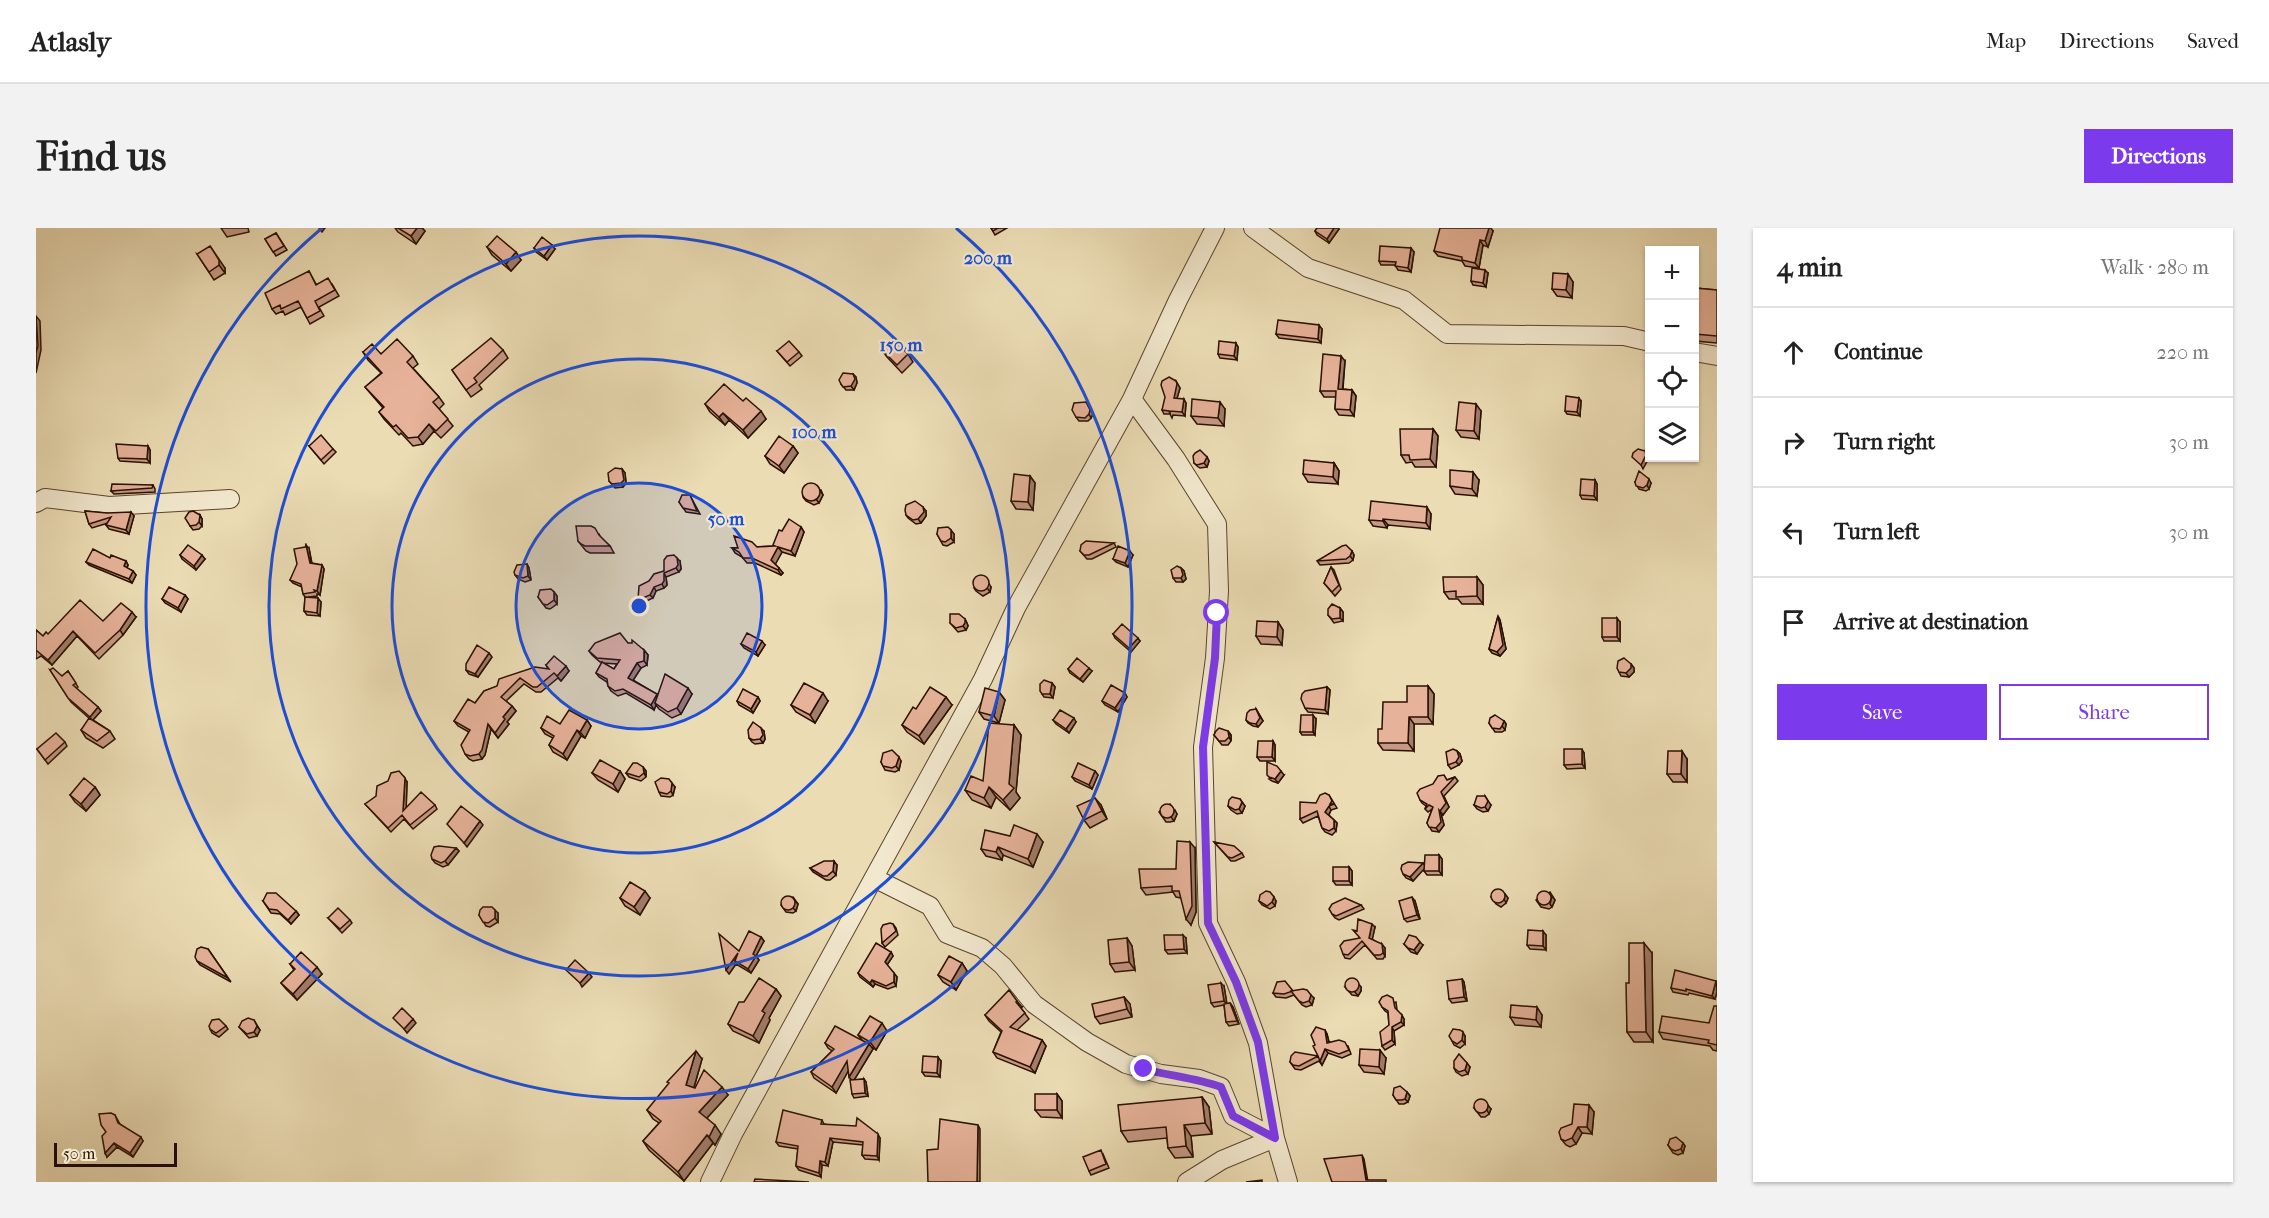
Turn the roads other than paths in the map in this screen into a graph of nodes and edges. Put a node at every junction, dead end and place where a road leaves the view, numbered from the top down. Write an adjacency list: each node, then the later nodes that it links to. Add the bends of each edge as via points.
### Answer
1 (1215, 228): 6 (street)
2 (1253, 228): 3 (street, via 1308,268 1404,300 1447,334 1624,336)
3 (1645, 341)
4 (1699, 353): 5 (street)
5 (1717, 356)
6 (1132, 399): 9 (street, via 1016,608 983,679); 10 (street, via 1176,459 1216,525 1219,591 1203,747 1208,923 1258,1042)
7 (230, 499): 8 (street, via 108,506 45,498)
8 (36, 503)
9 (874, 878): 10 (street, via 930,906 947,934 982,948 1004,966 1034,1004 1087,1042 1126,1064 1221,1087 1233,1116); 11 (street, via 733,1134)
10 (1275, 1138): 12 (street, via 1222,1160); 13 (street)
11 (711, 1182)
12 (1187, 1182)
13 (1288, 1182)

